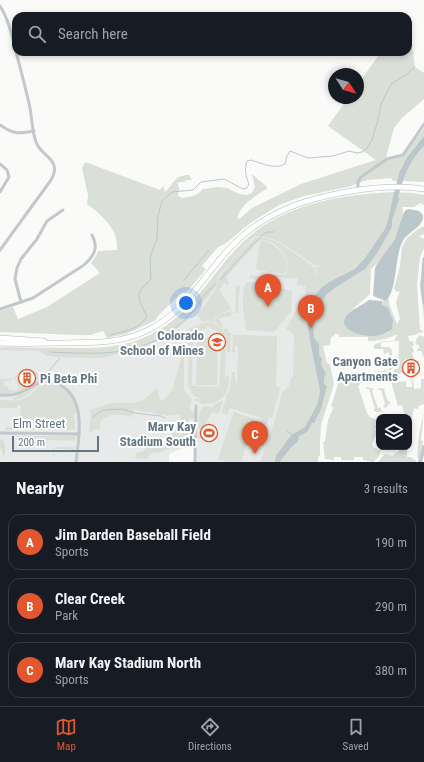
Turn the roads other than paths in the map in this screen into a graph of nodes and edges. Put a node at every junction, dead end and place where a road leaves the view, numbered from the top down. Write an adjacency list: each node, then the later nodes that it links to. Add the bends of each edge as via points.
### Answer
1 (0, 6): 2 (street)
2 (12, 39)
3 (17, 56): 6 (street)
4 (424, 124): 9 (street, via 403,155 388,159 363,175 358,182)
5 (0, 125): 6 (street, via 10,132)
6 (34, 132): 13 (street, via 37,146 53,163 54,174)
7 (0, 164): 10 (street, via 7,170 9,177)
8 (424, 189): 9 (highway, via 388,186)
9 (358, 190): 18 (highway, via 299,203 258,224 231,247 182,307 154,328 110,342)
10 (0, 192)
11 (63, 210): 14 (street, via 47,221 17,268 15,279)
12 (92, 235): 14 (street, via 96,248 91,259 43,292)
13 (0, 250)
14 (21, 302): 15 (street)
15 (0, 309)
16 (0, 338): 18 (highway)
17 (0, 343): 18 (highway)
18 (57, 343)
19 (0, 395): 22 (street, via 19,394 41,382 60,384 75,402)
20 (196, 406): 25 (street)
21 (0, 433): 22 (street, Elm Street)
22 (79, 434): 24 (street)
23 (424, 447): 26 (street)
24 (76, 462)
25 (195, 462)
26 (420, 462)

